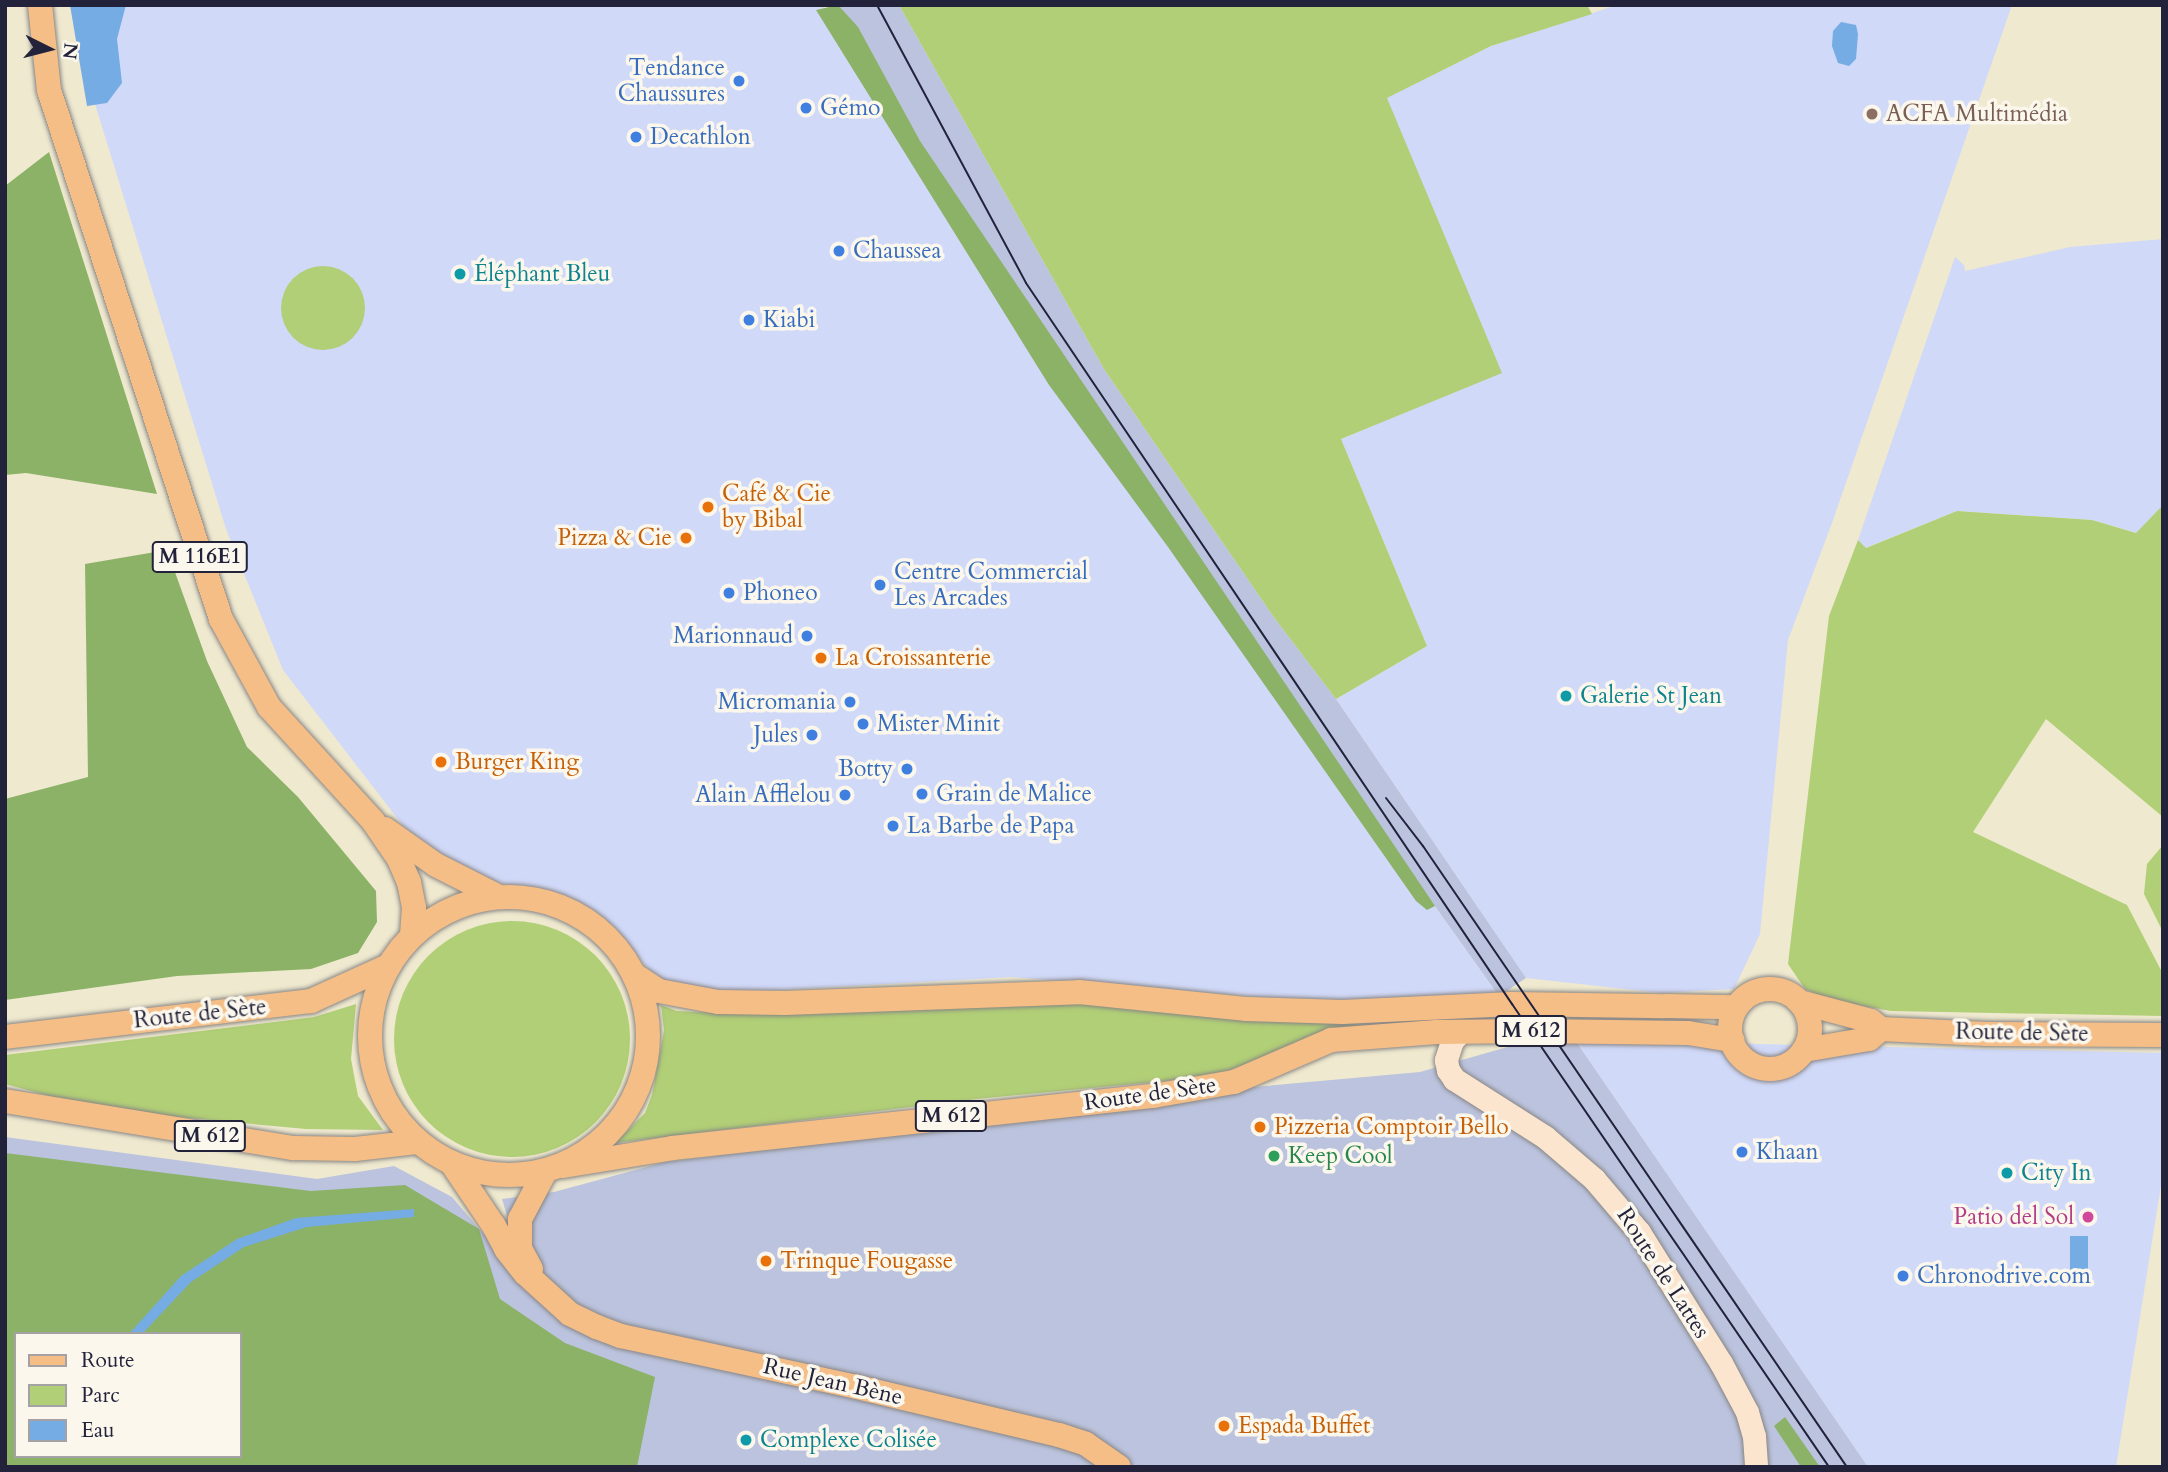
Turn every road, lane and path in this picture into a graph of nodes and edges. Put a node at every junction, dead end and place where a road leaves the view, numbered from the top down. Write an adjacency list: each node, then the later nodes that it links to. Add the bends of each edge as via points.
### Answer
1 (40, 5): 2 (main road, M 116E1, via 49,90 221,619 269,707)
2 (373, 821): 3 (main road, M 116E1, via 436,866); 4 (main road, M 116E1, via 410,883)
3 (497, 897): 4 (main road, via 466,903); 6 (main road, via 523,897 569,909 607,936)
4 (412, 936): 5 (main road)
5 (388, 966): 12 (main road, Route de Sète, via 311,1001); 16 (main road, via 374,1002 369,1040 376,1078 392,1113)
6 (636, 976): 8 (main road, M 612, via 659,992 718,1002 1079,992 1247,1009 1342,1012 1512,1004); 18 (main road, via 647,1012 648,1050 639,1087 621,1120 595,1147)
7 (1800, 1002): 8 (main road, via 1790,994 1766,989 1744,998); 9 (main road, Route de Sète, via 1871,1021); 14 (main road, via 1810,1025)
8 (1736, 1007): 13 (main road)
9 (1881, 1029): 11 (main road, Route de Sète); 14 (main road, Route de Sète, via 1869,1039)
10 (1461, 1031): 13 (main road, Route de Sète / M 612, via 1688,1033); 18 (main road, Route de Sète / M 612, via 1331,1040 1234,1082 1153,1096 673,1148); 21 (street, Route de Lattes, via 1446,1060 1454,1079 1545,1137 1594,1180 1639,1232 1747,1412)
11 (2163, 1035)
12 (5, 1037)
13 (1732, 1040): 14 (main road, via 1747,1062 1763,1068 1789,1064)
14 (1804, 1050)
15 (5, 1101): 16 (main road, M 612, via 293,1148 355,1149)
16 (417, 1142): 17 (main road)
17 (453, 1165): 18 (main road, Route de Sète, via 483,1174 514,1176); 19 (main road, Rue Jean Bène, via 506,1249)
18 (554, 1169): 19 (main road, Rue Jean Bène, via 520,1219 520,1248)
19 (549, 1296): 20 (main road, Rue Jean Bène, via 570,1314 621,1336 1059,1435 1086,1444)
20 (1119, 1467)
21 (1755, 1467)

